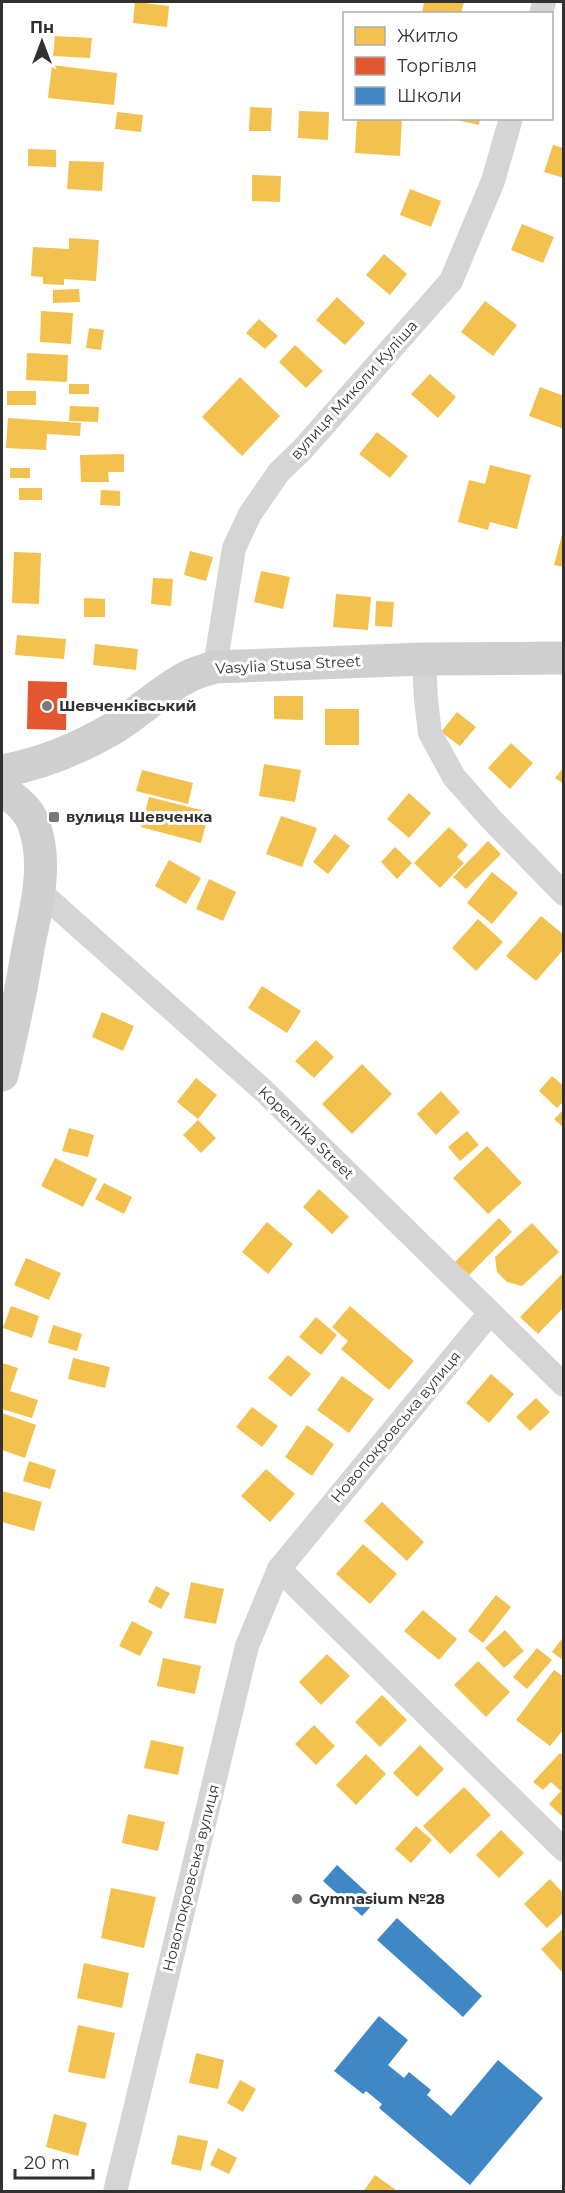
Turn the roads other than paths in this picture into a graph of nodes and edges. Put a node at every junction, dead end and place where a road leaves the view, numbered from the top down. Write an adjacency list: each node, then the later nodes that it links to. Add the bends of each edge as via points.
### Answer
1 (510, 120): 4 (street, вулиця Миколи Куліша, via 493,182 451,281 279,472 249,514 234,548)
2 (564, 658): 3 (main road, Vasylia Stusa Street)
3 (424, 659): 4 (main road, Vasylia Stusa Street); 8 (street, via 430,733 454,777)
4 (215, 667): 5 (main road, Vasylia Stusa Street, via 190,676 88,741 58,755)
5 (2, 771)
6 (2, 789): 7 (main road, via 21,804 32,820 41,869)
7 (39, 891): 9 (main road); 11 (street, Kopernika Street, via 264,1091)
8 (564, 894)
9 (9, 1010): 10 (main road)
10 (2, 1075)
11 (490, 1313): 12 (street, Kopernika Street); 13 (street, Новопокровська вулиця)
12 (564, 1385)
13 (279, 1569): 14 (street); 15 (street, Новопокровська вулиця, via 247,1646)
14 (564, 1850)
15 (115, 2192)

